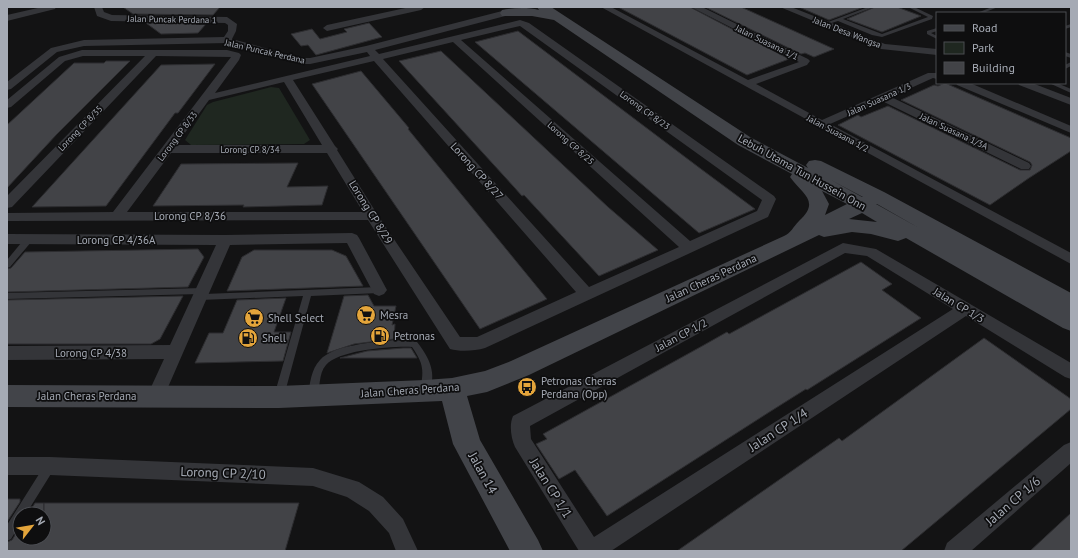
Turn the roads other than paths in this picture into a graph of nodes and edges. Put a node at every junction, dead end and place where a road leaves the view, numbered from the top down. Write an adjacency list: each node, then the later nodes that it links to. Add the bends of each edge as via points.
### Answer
1 (52, 7): 15 (street)
2 (98, 7): 22 (street, Jalan Puncak Perdana 1, via 100,14 111,18 227,20 233,24)
3 (420, 7): 18 (street, via 371,15)
4 (524, 7): 14 (main road)
5 (543, 7): 12 (main road, Lebuh Utama Tun Hussein Onn)
6 (605, 7): 29 (street, Jalan Suasana 1/2)
7 (695, 7): 29 (street, Jalan Suasana 1/1, via 805,61)
8 (784, 7): 17 (street, Jalan Desa Wangsa)
9 (872, 7): 16 (lane)
10 (910, 7): 16 (lane, via 931,16 882,36)
11 (996, 7): 13 (lane)
12 (559, 12): 14 (main road); 43 (main road, Lebuh Utama Tun Hussein Onn, via 719,125); 44 (main road, Lebuh Utama Tun Hussein Onn, via 715,112)
13 (982, 12)
14 (506, 13): 23 (street, Jalan Puncak Perdana)
15 (7, 18)
16 (838, 19): 17 (lane)
17 (825, 24): 24 (street, Jalan Desa Wangsa, via 884,47)
18 (327, 28)
19 (936, 29): 21 (lane, via 929,32)
20 (454, 38): 26 (street); 57 (street, Lorong CP 8/25); 57 (street, Lorong CP 8/23, via 520,23 532,29 769,199 763,214)
21 (936, 38)
22 (227, 40): 23 (street, Jalan Puncak Perdana, via 300,61); 33 (street, Jalan Puncak Perdana, via 84,43 54,50)
23 (367, 49): 26 (street, Lorong CP 8/27)
24 (936, 52)
25 (153, 53): 36 (street, Lorong CP 8/33, via 236,55); 38 (street, via 82,53 62,59); 47 (street, Lorong CP 8/35)
26 (377, 57): 28 (street); 64 (street, Lorong CP 8/27)
27 (936, 76): 35 (street, Jalan Suasana 1/3, via 932,75)
28 (287, 79): 36 (street); 42 (street, Lorong CP 8/29)
29 (748, 84): 39 (street, Jalan Suasana 1/2)
30 (963, 84): 40 (street)
31 (1026, 84): 37 (street)
32 (1054, 84): 34 (lane)
33 (7, 87)
34 (1071, 91)
35 (882, 97): 39 (street, Jalan Suasana 1/3); 45 (street, Jalan Suasana 1/3A)
36 (206, 98): 41 (street, Lorong CP 8/33)
37 (1071, 102)
38 (7, 105)
39 (821, 124): 59 (street, Jalan Suasana 1/2)
40 (1071, 130)
41 (167, 149): 42 (street, Lorong CP 8/34); 48 (street, Lorong CP 8/33)
42 (332, 149): 49 (street, Lorong CP 8/29)
43 (775, 159): 46 (main road, Lebuh Utama Tun Hussein Onn); 54 (main road, via 795,173 813,190 819,200 816,218)
44 (810, 162): 46 (main road, via 864,194); 55 (main road, Lebuh Utama Tun Hussein Onn, via 843,177)
45 (1026, 166)
46 (865, 203): 54 (main road, Jalan Cheras Perdana); 55 (main road, via 885,204 932,230); 56 (main road, Lebuh Utama Tun Hussein Onn)
47 (7, 204)
48 (117, 216): 49 (street, Lorong CP 8/36); 50 (street, Lorong CP 8/36)
49 (372, 216): 64 (street, Lorong CP 8/29, via 456,344 479,343)
50 (7, 217)
51 (7, 239): 52 (street, Lorong CP 4/36A)
52 (29, 239): 53 (street, Lorong CP 4/36A); 60 (lane)
53 (225, 240): 61 (street, Lorong CP 4/36A, via 352,238); 63 (street)
54 (791, 241): 56 (main road, via 846,225 866,226); 72 (main road, Jalan Cheras Perdana, via 487,382)
55 (961, 242): 66 (main road, Lebuh Utama Tun Hussein Onn)
56 (931, 243): 68 (main road, Lebuh Utama Tun Hussein Onn)
57 (689, 248): 64 (street)
58 (843, 248): 67 (street, Jalan CP 1/3, via 871,252); 77 (street, Jalan CP 1/2)
59 (1071, 259)
60 (7, 265)
61 (379, 290): 62 (lane)
62 (308, 293): 63 (lane); 76 (lane)
63 (201, 294): 65 (lane); 69 (street)
64 (586, 294)
65 (7, 296)
66 (1071, 303)
67 (965, 309): 71 (street, Jalan CP 1/3); 84 (street, Jalan CP 1/4)
68 (1071, 322)
69 (176, 352): 70 (street, Lorong CP 4/38); 74 (street)
70 (7, 353)
71 (1071, 372)
72 (439, 390): 75 (main road, Jalan Cheras Perdana); 75 (lane, via 428,375 428,365 422,354 414,344 403,342 346,352 325,360 319,370); 83 (main road, Jalan 14)
73 (7, 396): 74 (main road, Jalan Cheras Perdana)
74 (156, 396): 76 (main road, Jalan Cheras Perdana)
75 (313, 396): 76 (main road, Jalan Cheras Perdana)
76 (279, 397)
77 (520, 422): 84 (street, Jalan CP 1/1, via 522,441)
78 (1071, 451): 85 (street, Jalan CP 1/6)
79 (7, 466): 80 (street, Lorong CP 2/10)
80 (50, 466): 81 (lane); 82 (street, Lorong CP 2/10, via 313,477 352,489 376,504 396,526)
81 (7, 535)
82 (407, 551)
83 (527, 551)
84 (591, 551)
85 (955, 551)

